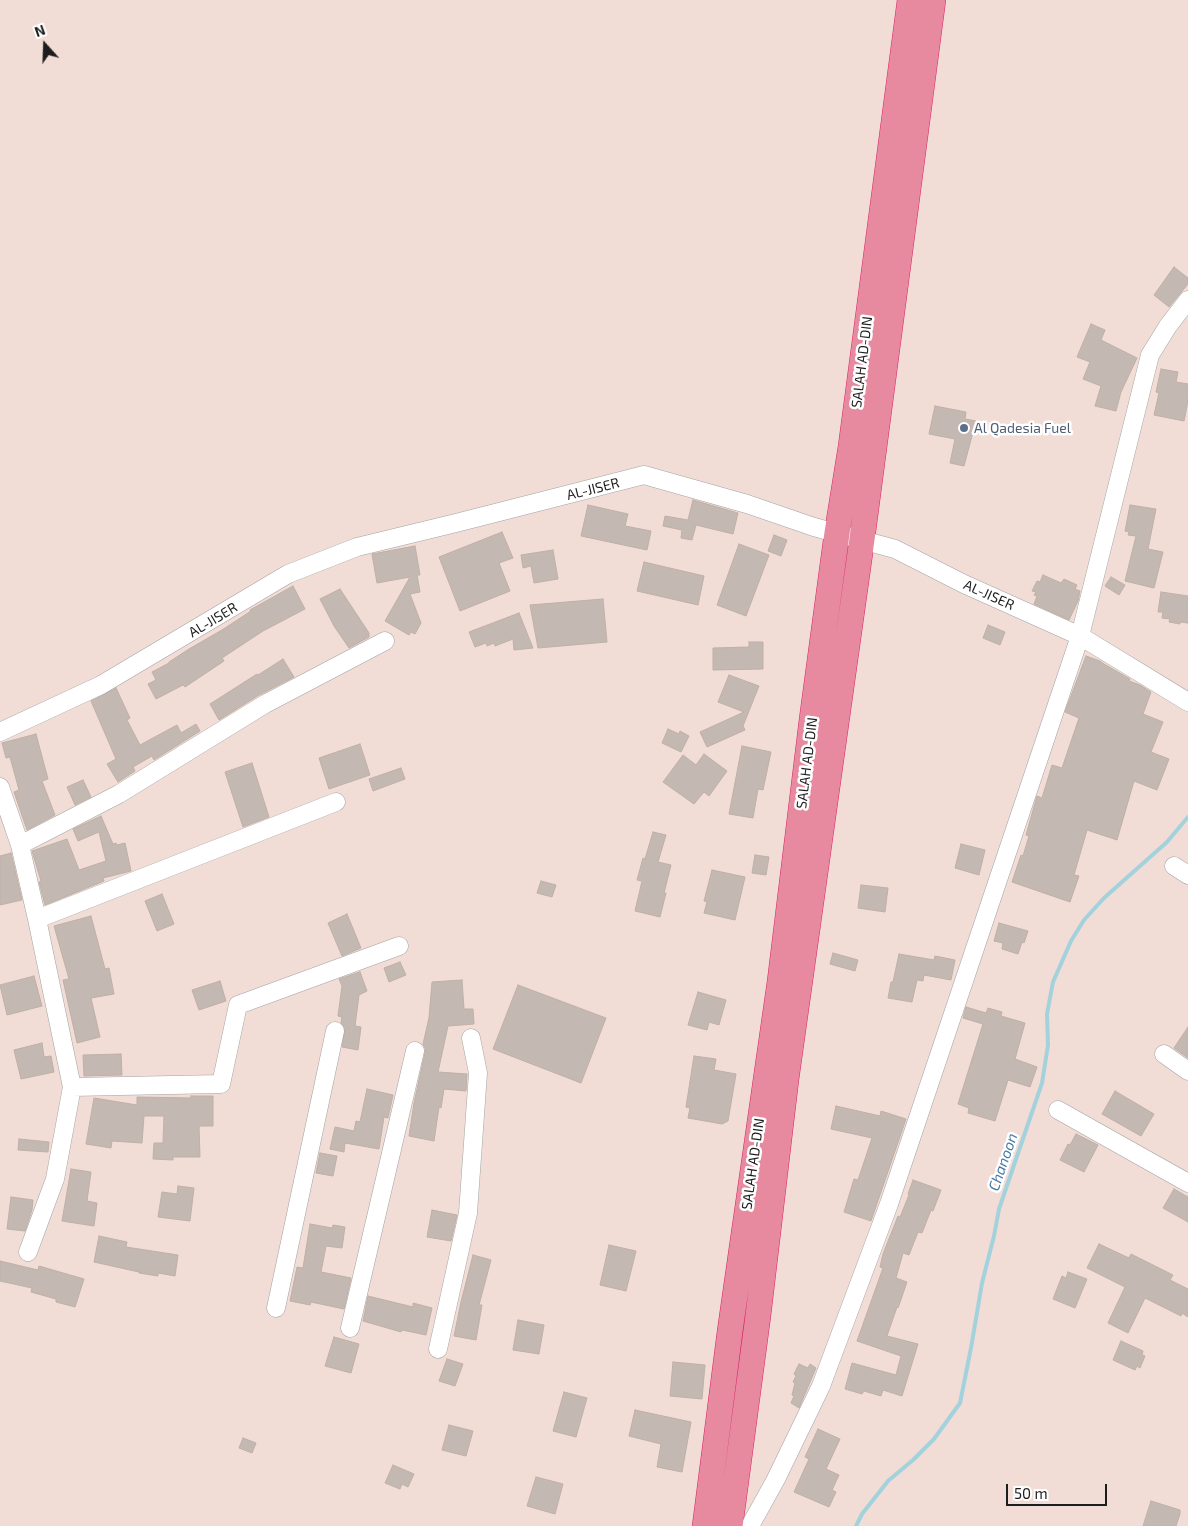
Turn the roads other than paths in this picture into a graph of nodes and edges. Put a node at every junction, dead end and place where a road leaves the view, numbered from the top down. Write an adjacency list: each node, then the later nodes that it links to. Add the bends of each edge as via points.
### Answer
1 (910, 0): 4 (highway, SALAH AD-DIN)
2 (933, 0): 5 (highway, SALAH AD-DIN)
3 (1188, 300): 6 (street, via 1150,356)
4 (837, 533): 5 (street, AL-JISER); 9 (street, AL-JISER, via 644,475 340,553 288,574 101,685); 27 (highway, SALAH AD-DIN, via 780,981)
5 (862, 540): 6 (street, AL-JISER, via 895,549); 28 (highway, SALAH AD-DIN, via 786,1080)
6 (1080, 636): 8 (street, AL-JISER); 29 (street, via 879,1231 821,1386)
7 (385, 641): 12 (street, via 265,704 119,794)
8 (1188, 702)
9 (0, 731)
10 (0, 787): 12 (street)
11 (336, 802): 13 (street)
12 (20, 845): 13 (street)
13 (37, 919): 20 (street)
14 (400, 946): 20 (street, via 238,1005 222,1084)
15 (335, 1031): 24 (street)
16 (471, 1038): 26 (street, via 478,1073 468,1213)
17 (415, 1050): 25 (street)
18 (1164, 1054): 19 (street)
19 (1188, 1071)
20 (72, 1087): 23 (street, via 55,1179)
21 (1058, 1110): 22 (street)
22 (1188, 1183)
23 (28, 1252)
24 (276, 1308)
25 (350, 1328)
26 (438, 1349)
27 (705, 1526)
28 (730, 1526)
29 (750, 1526)

